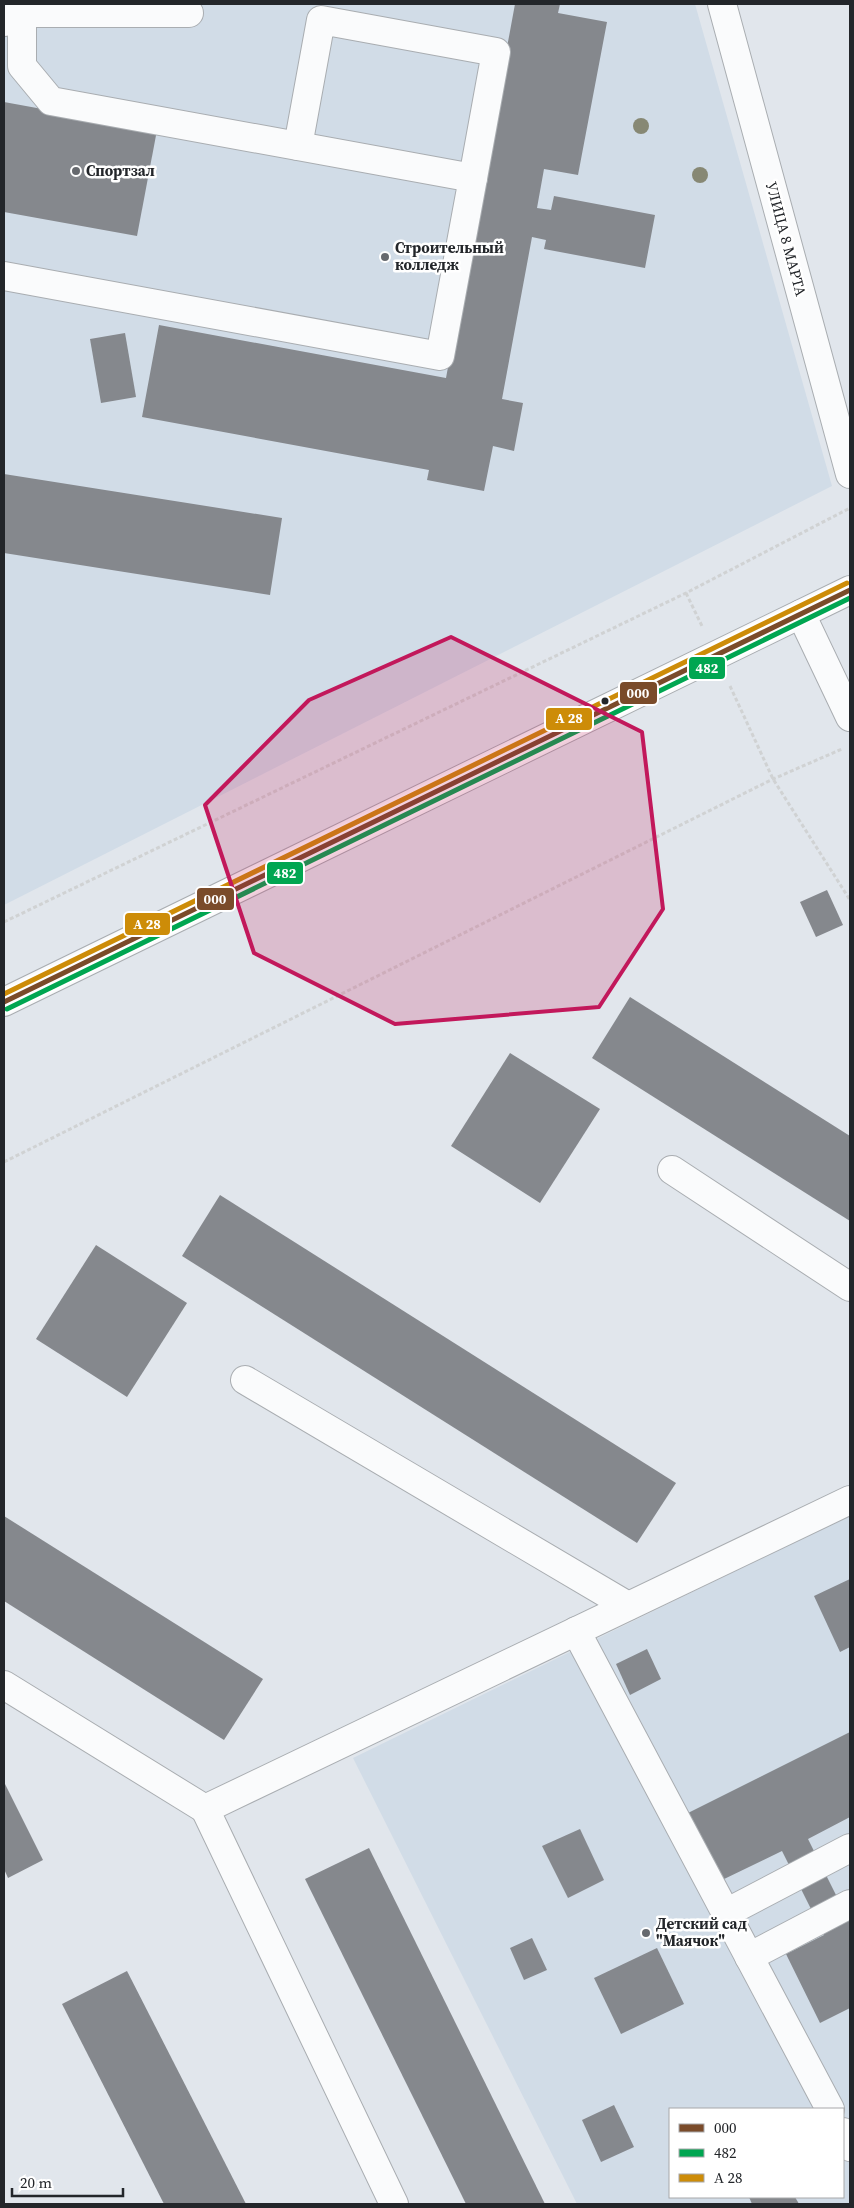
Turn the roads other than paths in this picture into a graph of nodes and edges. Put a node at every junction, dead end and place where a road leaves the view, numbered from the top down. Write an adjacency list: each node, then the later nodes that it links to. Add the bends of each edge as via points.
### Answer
1 (722, 4): 7 (main road, УЛИЦА 8 МАРТА)
2 (15, 13): 3 (main road); 4 (main road, via 22,66 51,101)
3 (189, 13)
4 (298, 146): 5 (main road); 5 (main road, via 321,20 496,52)
5 (473, 178): 6 (main road, via 440,356)
6 (4, 276)
7 (850, 474)
8 (850, 590): 9 (main road)
9 (801, 614): 10 (main road); 11 (main road)
10 (850, 716)
11 (4, 1002)
12 (672, 1170): 13 (main road)
13 (850, 1287)
14 (245, 1380): 16 (main road)
15 (850, 1500): 16 (main road)
16 (628, 1606): 17 (main road)
17 (576, 1630): 19 (main road); 22 (main road)
18 (4, 1685): 19 (main road)
19 (205, 1809): 27 (main road)
20 (850, 1848): 22 (main road)
21 (850, 1904): 23 (main road)
22 (726, 1913): 23 (main road)
23 (749, 1958): 24 (main road)
24 (829, 2108)
25 (844, 2134): 26 (main road)
26 (850, 2146)
27 (394, 2204)

